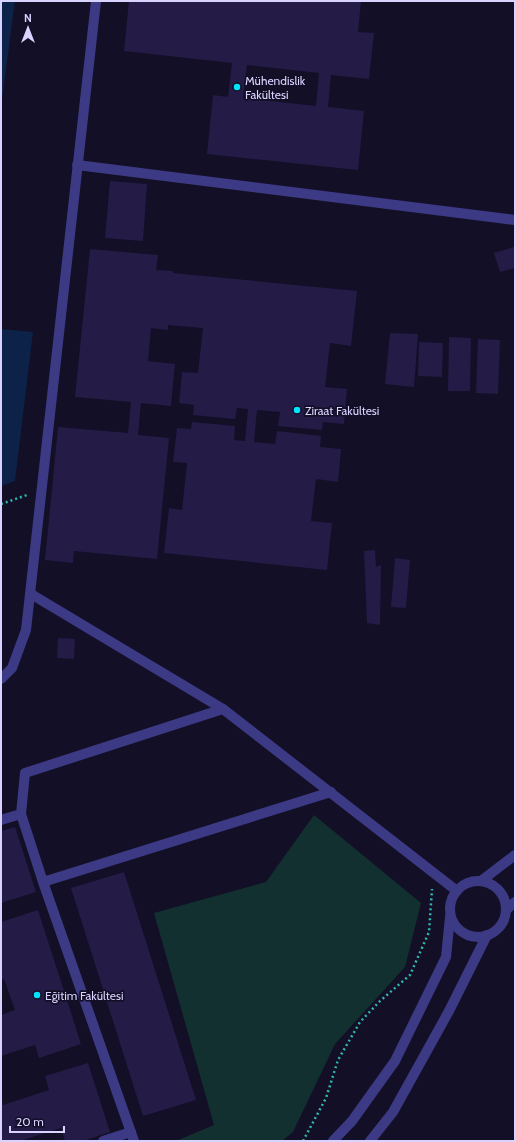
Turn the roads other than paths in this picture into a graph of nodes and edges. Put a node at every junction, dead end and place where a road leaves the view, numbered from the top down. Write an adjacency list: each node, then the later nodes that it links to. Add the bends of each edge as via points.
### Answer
1 (96, 1): 2 (street)
2 (77, 165): 3 (street); 4 (street)
3 (515, 220)
4 (31, 594): 5 (street, via 26,630); 8 (street)
5 (12, 668): 6 (street); 7 (street)
6 (1, 672)
7 (1, 679)
8 (223, 709): 9 (street); 10 (street, via 25,773)
9 (331, 792): 14 (street); 15 (street)
10 (21, 814): 11 (street); 14 (street)
11 (1, 820)
12 (515, 855): 13 (street)
13 (481, 881): 15 (street, via 470,881); 17 (street, via 498,890 504,899)
14 (43, 882): 20 (street)
15 (457, 891): 18 (street, via 453,894 450,905)
16 (515, 902): 17 (street)
17 (506, 910): 19 (street, via 503,921 496,930)
18 (450, 917): 19 (street, via 456,927 465,934 476,937); 22 (street, via 446,957 395,1062 352,1121)
19 (487, 935): 23 (street, via 450,1011 393,1112)
20 (132, 1136): 21 (street)
21 (103, 1141)
22 (333, 1141)
23 (370, 1141)

